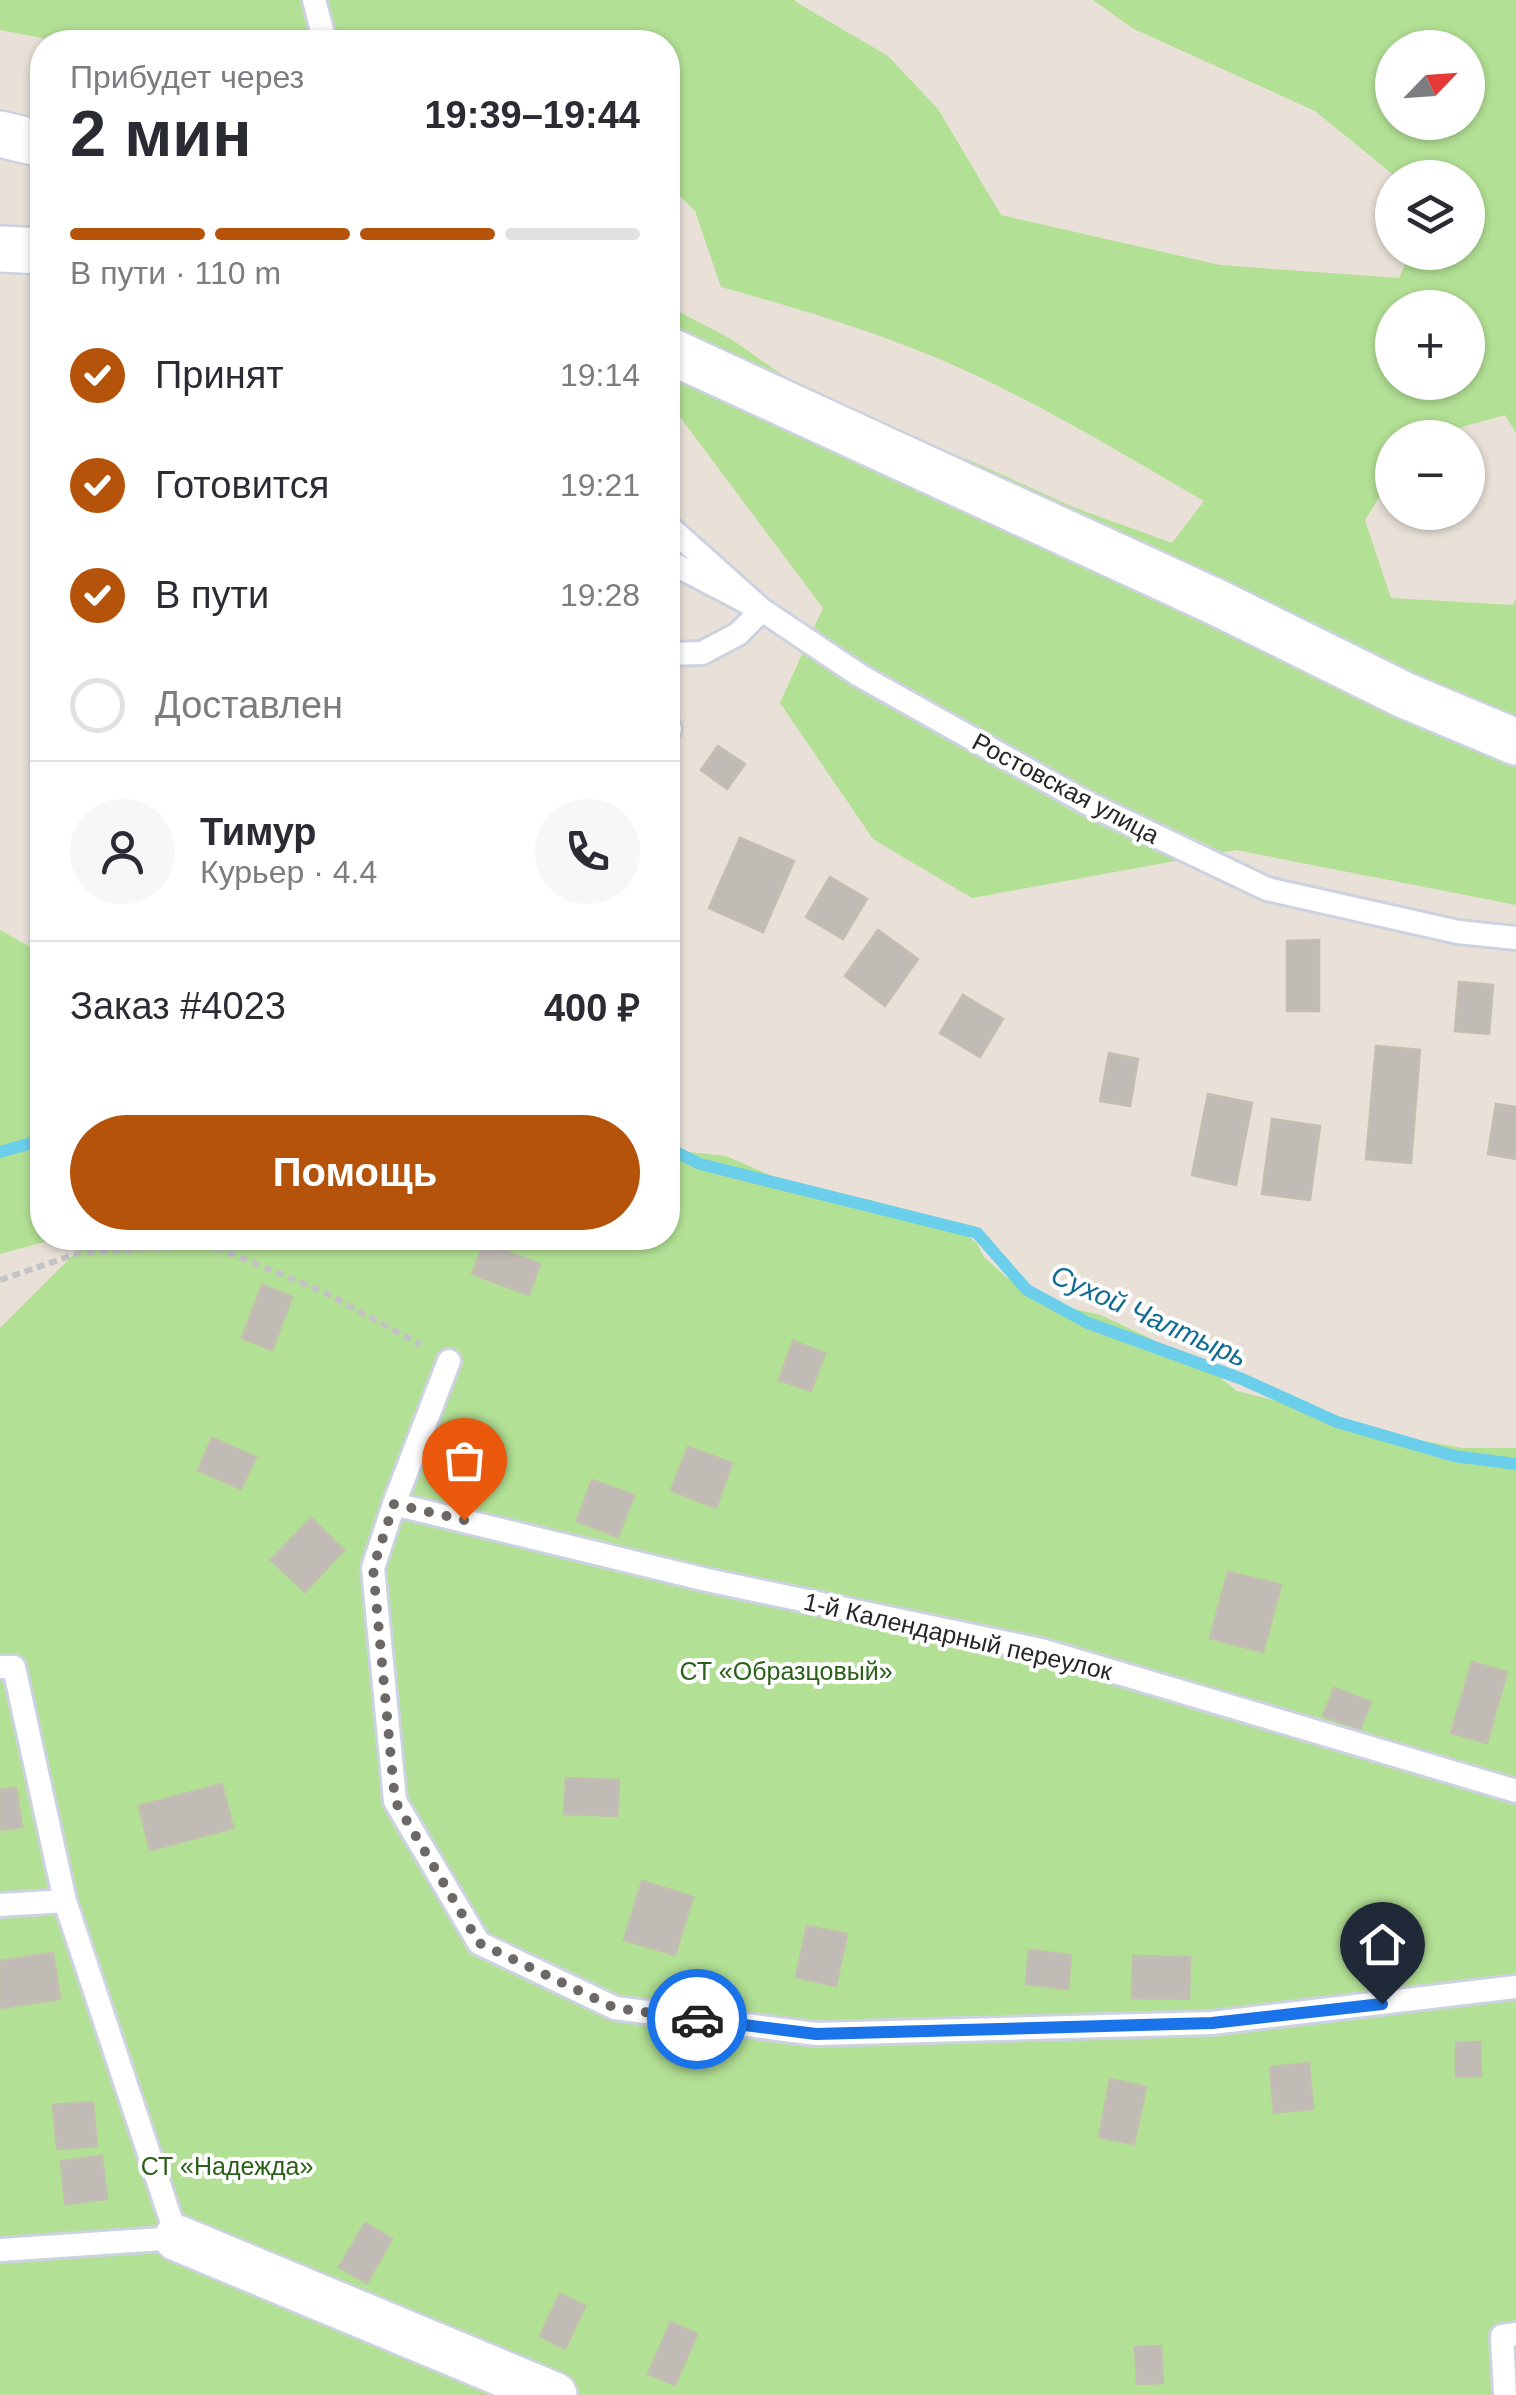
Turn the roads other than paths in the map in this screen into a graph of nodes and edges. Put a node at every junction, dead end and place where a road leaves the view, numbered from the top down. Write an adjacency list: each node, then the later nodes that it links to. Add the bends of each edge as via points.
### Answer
1 (314, 0): 2 (lane)
2 (322, 30)
3 (0, 134): 4 (street)
4 (30, 141)
5 (0, 249): 6 (street)
6 (30, 250)
7 (680, 356): 12 (street)
8 (680, 537): 10 (lane, Ростовская улица)
9 (680, 568): 10 (lane)
10 (762, 610): 11 (lane, via 738,634 702,653); 13 (lane, Ростовская улица, via 858,675 1085,802 1267,889 1458,932)
11 (680, 654)
12 (1516, 742)
13 (1516, 938)
14 (450, 1360): 15 (lane)
15 (394, 1504): 17 (lane, 1-й Календарный переулок, via 707,1580 1041,1650); 20 (lane, via 373,1568 395,1801 479,1943 615,2008 816,2034 1212,2023)
16 (7, 1667): 18 (lane)
17 (1516, 1791)
18 (65, 1901): 19 (lane); 21 (lane)
19 (0, 1906)
20 (1516, 1987)
21 (176, 2238): 22 (lane); 24 (street)
22 (0, 2250)
23 (1516, 2334): 25 (lane, via 1502,2336)
24 (554, 2395)
25 (1505, 2395)

